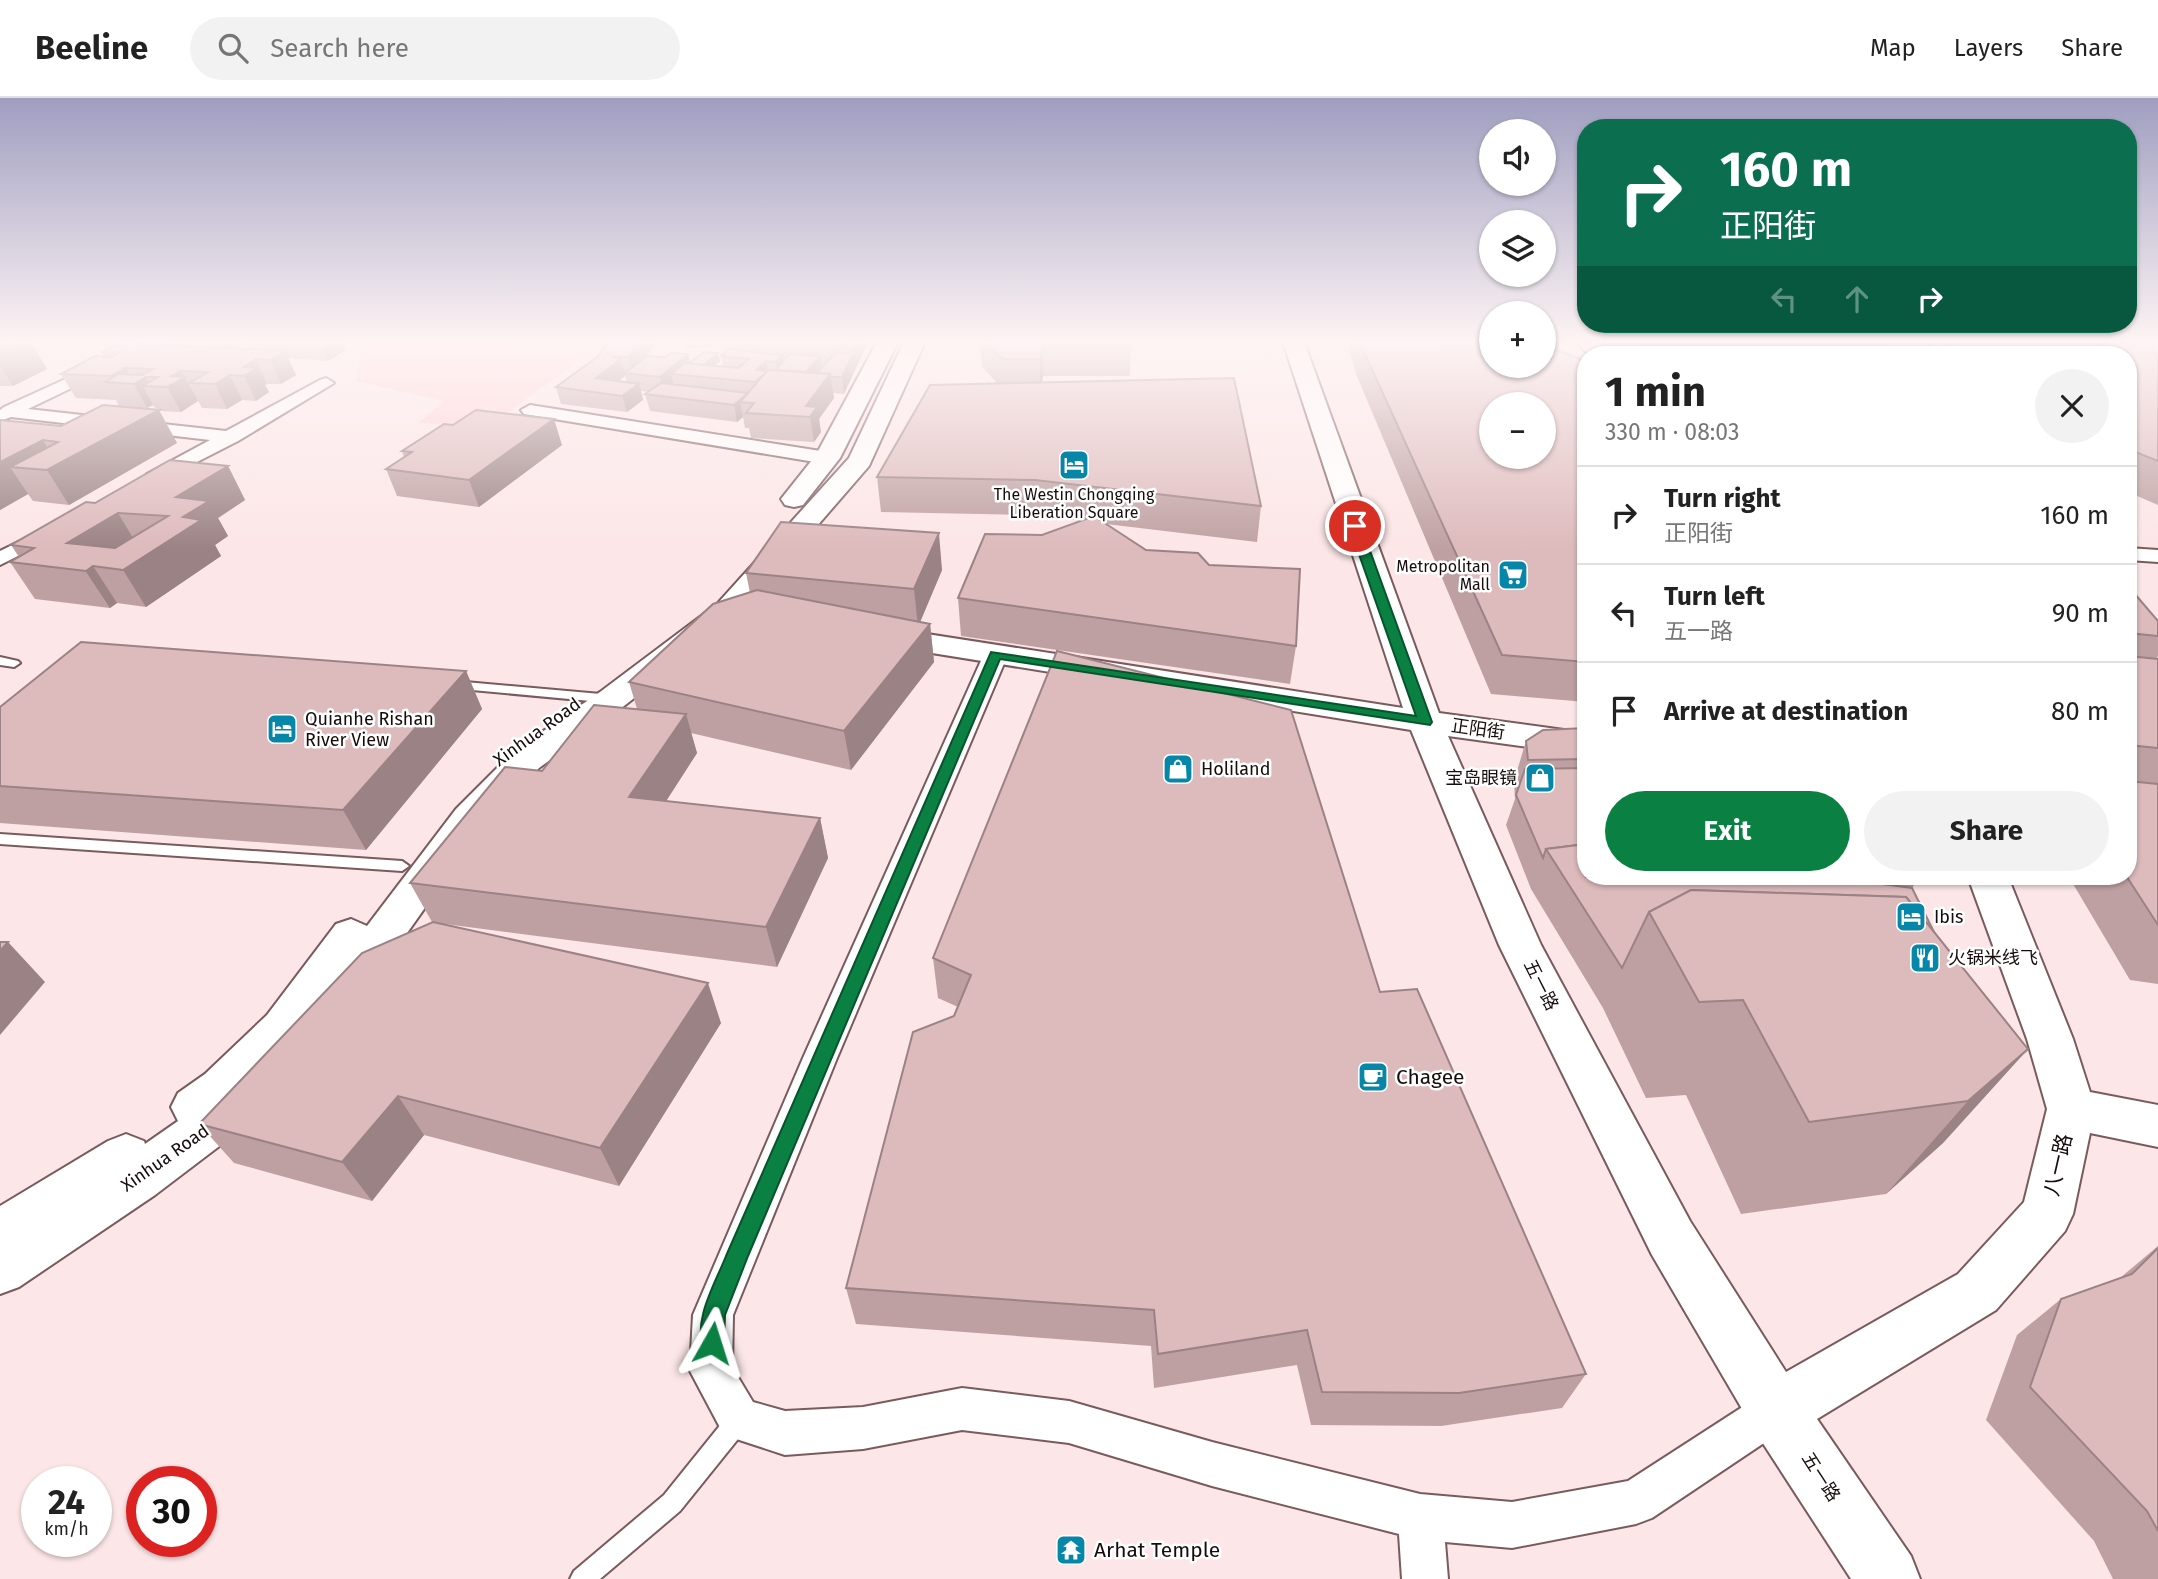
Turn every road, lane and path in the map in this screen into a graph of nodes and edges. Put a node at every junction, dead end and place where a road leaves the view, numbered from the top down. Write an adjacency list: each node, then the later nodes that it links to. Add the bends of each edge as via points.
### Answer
1 (278, 411): 7 (street)
2 (537, 411): 8 (street)
3 (852, 411): 8 (street, Xinhua Road)
4 (883, 411): 14 (street, Xinhua Road, via 860,461)
5 (1316, 411): 22 (street, 五一路)
6 (4, 414): 7 (street)
7 (232, 438): 9 (street)
8 (827, 458): 14 (street, Xinhua Road)
9 (134, 489)
10 (61, 527): 13 (street)
11 (2137, 555): 12 (street)
12 (2158, 556)
13 (0, 559)
14 (717, 608): 15 (street); 21 (street, Xinhua Road)
15 (768, 617)
16 (849, 630): 17 (street, 正阳街)
17 (996, 654): 22 (street, 正阳街); 32 (street, via 713,1315 711,1371)
18 (0, 661): 19 (lane)
19 (14, 663)
20 (442, 684): 21 (lane)
21 (599, 698): 25 (street, Xinhua Road, via 505,752 442,813); 30 (street, Xinhua Road, via 526,760 469,818 314,1031 241,1104 137,1180)
22 (1425, 722): 23 (street, 正阳街); 31 (street, 五一路, via 1520,945 1671,1238)
23 (1577, 743)
24 (0, 839): 25 (lane)
25 (402, 866): 29 (street, Xinhua Road, via 283,1028 222,1088 141,1147)
26 (1991, 885): 27 (street, 八一路, via 2050,1039)
27 (2071, 1109): 28 (street); 31 (street, 八一路, via 2047,1214 1977,1292)
28 (2158, 1126)
29 (0, 1234)
30 (0, 1269)
31 (1776, 1410): 33 (street, via 1636,1502 1512,1525); 36 (street, 五一路)
32 (739, 1420): 33 (street, via 785,1433 863,1428 962,1409 1069,1422); 34 (lane, via 673,1503)
33 (1420, 1517): 35 (street)
34 (582, 1579)
35 (1425, 1579)
36 (1888, 1579)

